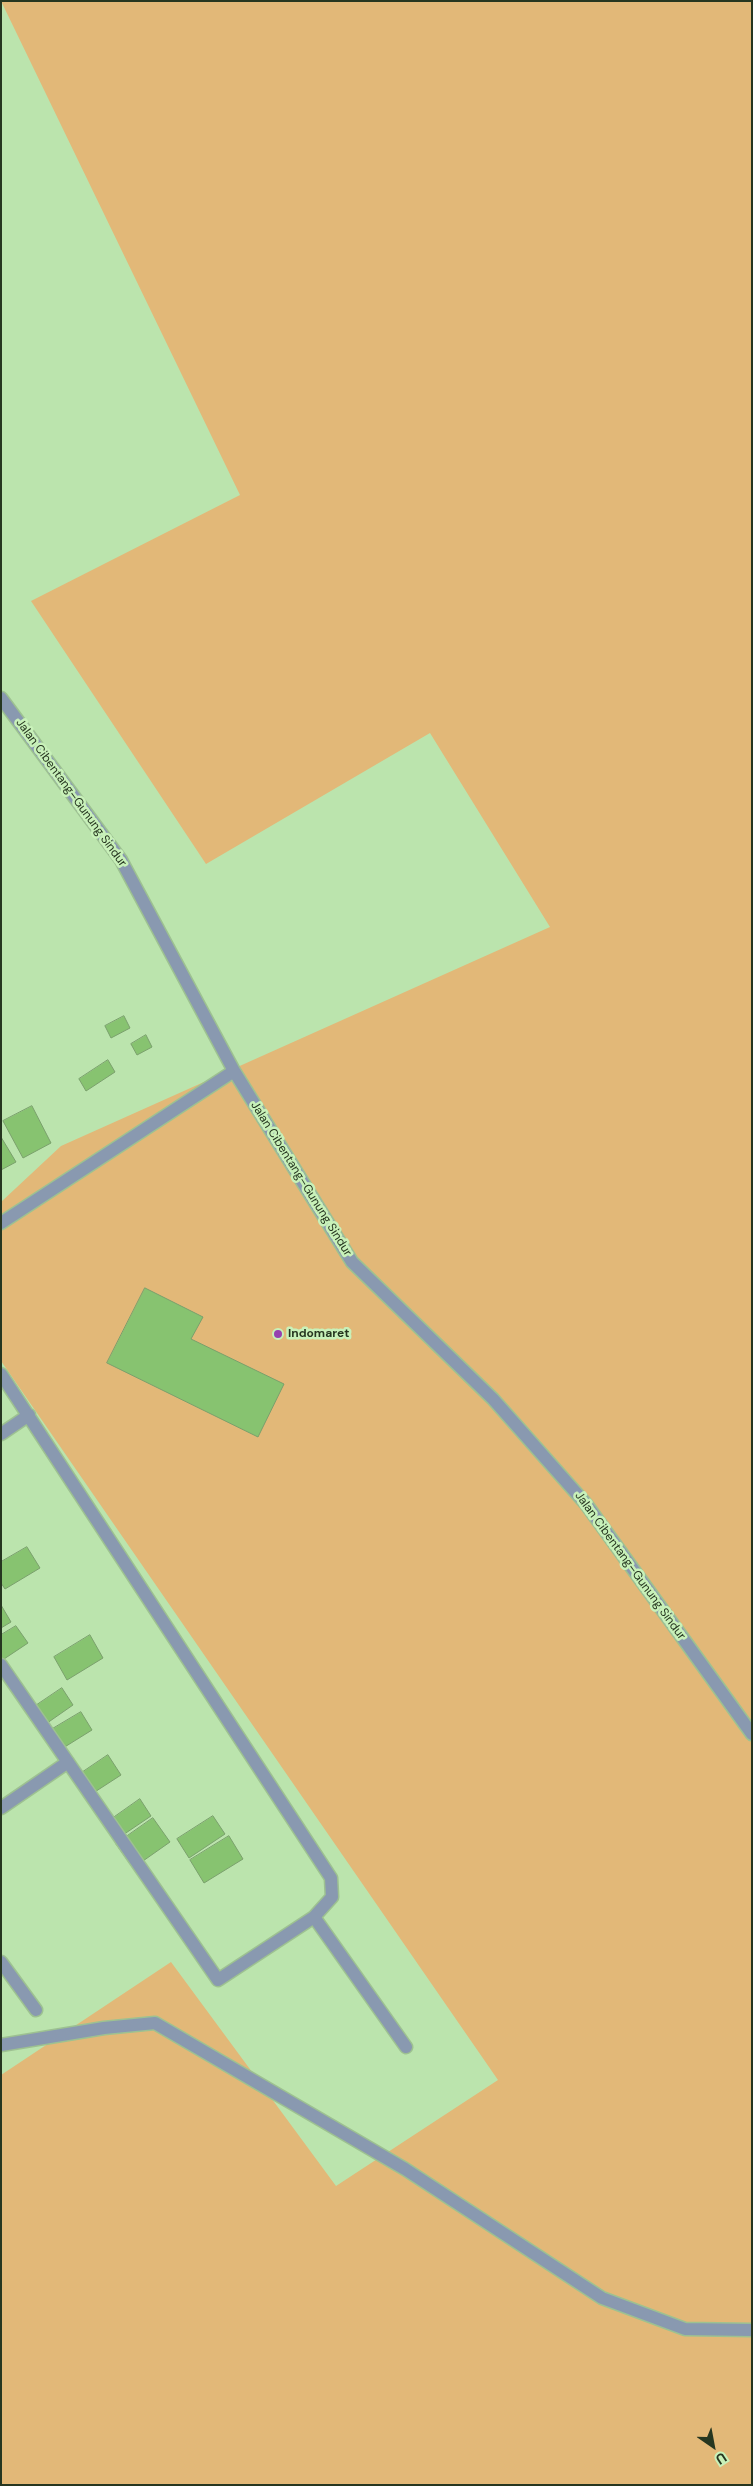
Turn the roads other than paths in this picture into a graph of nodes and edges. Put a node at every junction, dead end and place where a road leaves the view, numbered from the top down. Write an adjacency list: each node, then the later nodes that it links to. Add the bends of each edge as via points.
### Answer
1 (1, 698): 2 (street, Jalan Cibentang–Gunung Sindur, via 121,860)
2 (234, 1071): 3 (street); 8 (street, Jalan Cibentang–Gunung Sindur, via 352,1262 493,1399 586,1504)
3 (1, 1223)
4 (1, 1374): 5 (street)
5 (29, 1415): 6 (street); 11 (street, via 331,1878 332,1897)
6 (1, 1434)
7 (1, 1665): 9 (street)
8 (752, 1734)
9 (68, 1762): 10 (street); 11 (street, via 218,1980)
10 (1, 1808)
11 (314, 1917): 15 (street)
12 (1, 1962): 13 (street)
13 (36, 2010)
14 (1, 2046): 16 (street, via 104,2028 155,2023 405,2169 602,2298 685,2329)
15 (406, 2047)
16 (752, 2330)

